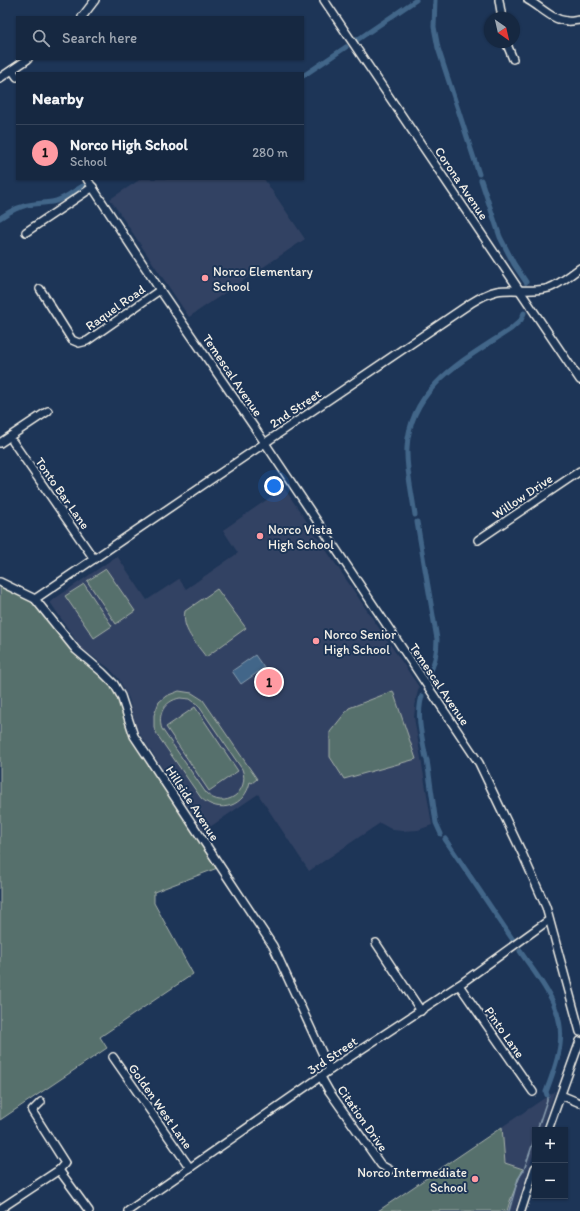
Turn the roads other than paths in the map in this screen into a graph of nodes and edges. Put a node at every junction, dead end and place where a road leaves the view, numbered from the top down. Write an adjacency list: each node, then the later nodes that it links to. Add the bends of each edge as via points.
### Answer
1 (95, 0): 6 (street)
2 (324, 0): 20 (street, Corona Avenue)
3 (499, 0): 5 (street)
4 (528, 0): 7 (street, via 558,19)
5 (501, 12)
6 (83, 16)
7 (580, 20)
8 (508, 48): 9 (street)
9 (513, 59)
10 (27, 60): 11 (street)
11 (12, 70): 12 (street); 13 (street)
12 (16, 76)
13 (0, 78)
14 (88, 180): 15 (street, Temescal Avenue)
15 (93, 187): 16 (street); 19 (street, Temescal Avenue)
16 (26, 232)
17 (580, 268): 20 (street, 2nd Street, via 549,288)
18 (40, 289): 19 (street, Raquel Road, via 72,340 79,343 87,341)
19 (160, 290): 25 (street, Temescal Avenue)
20 (520, 290): 21 (street, Corona Avenue); 25 (street, 2nd Street, via 498,291 471,303)
21 (580, 380)
22 (48, 411): 24 (street)
23 (13, 442): 28 (street, Tonto Bar Lane)
24 (0, 443)
25 (265, 443): 28 (street, 2nd Street); 31 (street, Temescal Avenue, via 479,763 522,853)
26 (580, 471): 27 (street, Willow Drive)
27 (478, 540)
28 (94, 559): 30 (street, 2nd Street)
29 (0, 582): 30 (street, Hillside Avenue)
30 (35, 599): 38 (street, Hillside Avenue, via 76,650 114,684 121,696 134,736 273,946)
31 (549, 920): 33 (street, 3rd Street); 35 (street, Temescal Avenue)
32 (376, 943): 34 (street)
33 (458, 985): 34 (street, 3rd Street); 40 (street, Pinto Lane)
34 (421, 1010): 38 (street, 3rd Street)
35 (580, 1032)
36 (580, 1041): 41 (street)
37 (113, 1057): 45 (street, Golden West Lane)
38 (330, 1070): 39 (street, 3rd Street)
39 (321, 1077): 45 (street, 3rd Street); 47 (street, Citation Drive, via 381,1165)
40 (533, 1092)
41 (561, 1095): 43 (street); 44 (street)
42 (41, 1102): 46 (street, via 32,1111 65,1163)
43 (580, 1104)
44 (549, 1127)
45 (190, 1168): 51 (street, 3rd Street)
46 (59, 1170): 49 (street); 50 (street)
47 (390, 1170)
48 (532, 1177): 52 (street)
49 (0, 1209)
50 (89, 1211)
51 (128, 1211)
52 (521, 1211)

